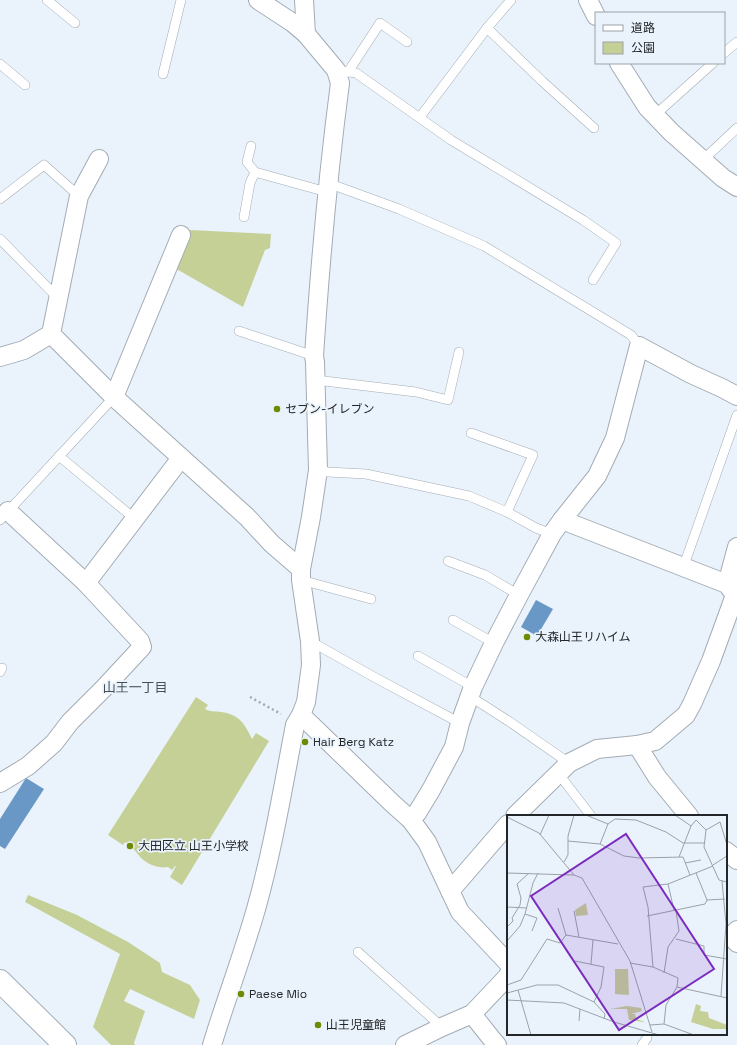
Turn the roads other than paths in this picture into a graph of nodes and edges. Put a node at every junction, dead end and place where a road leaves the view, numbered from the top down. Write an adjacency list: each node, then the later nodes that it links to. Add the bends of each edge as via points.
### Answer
1 (48, 0): 8 (lane)
2 (181, 0): 18 (lane)
3 (258, 0): 10 (street)
4 (304, 0): 10 (street)
5 (511, 0): 9 (lane)
6 (588, 0): 7 (street)
7 (595, 14)
8 (75, 24)
9 (487, 28): 21 (lane); 22 (lane)
10 (306, 34): 17 (street)
11 (407, 42): 17 (lane, via 380,23)
12 (737, 42): 13 (lane)
13 (725, 52)
14 (0, 64): 19 (lane)
15 (620, 64): 20 (street, via 647,107)
16 (712, 64): 20 (lane)
17 (342, 71): 21 (lane, via 356,73); 28 (street)
18 (163, 74)
19 (24, 85)
20 (655, 115): 26 (street, via 670,132)
21 (420, 117): 35 (lane, via 451,140 583,220 616,243)
22 (594, 128)
23 (737, 128): 26 (lane)
24 (251, 146): 27 (lane, via 247,162)
25 (99, 159): 30 (street)
26 (703, 160): 29 (street)
27 (255, 172): 28 (lane); 32 (lane, via 250,183)
28 (328, 187): 39 (lane, via 336,186 399,209 484,246 631,335); 41 (street)
29 (737, 187)
30 (79, 196): 31 (lane, via 44,165); 36 (street)
31 (0, 199)
32 (244, 217)
33 (181, 235): 45 (street)
34 (0, 239): 36 (lane)
35 (593, 280)
36 (58, 298): 38 (street)
37 (239, 331): 41 (lane)
38 (51, 334): 42 (street, via 24,350); 45 (street)
39 (639, 346): 44 (street); 54 (street, via 633,377 615,438 597,476)
40 (459, 352): 43 (lane, via 448,400 416,392)
41 (314, 356): 43 (street)
42 (0, 357)
43 (316, 380): 50 (street)
44 (737, 396)
45 (114, 397): 48 (lane); 49 (street)
46 (737, 415): 57 (lane)
47 (471, 433): 51 (lane, via 533,455)
48 (59, 456): 52 (lane); 53 (lane)
49 (181, 458): 53 (street); 58 (street, via 247,517)
50 (318, 470): 51 (lane, via 366,474 469,496); 58 (street)
51 (507, 512): 54 (lane, via 536,528)
52 (4, 516): 59 (street)
53 (135, 519): 59 (street)
54 (557, 527): 57 (street); 61 (street)
55 (737, 547): 60 (street)
56 (448, 560): 61 (lane, via 485,574)
57 (683, 568): 60 (street)
58 (301, 574): 62 (lane); 64 (street)
59 (86, 583): 72 (street, via 140,641 142,647 70,722 54,743 28,766)
60 (733, 591): 70 (street, via 711,661 686,715 655,741)
61 (519, 595): 65 (street)
62 (371, 599)
63 (453, 620): 65 (lane)
64 (310, 641): 68 (street, via 311,665 306,702); 69 (lane)
65 (494, 643): 67 (street)
66 (418, 656): 67 (lane)
67 (472, 692): 69 (street); 71 (lane)
68 (301, 715): 76 (street); 89 (street, via 295,725 257,908)
69 (460, 723): 76 (street, via 454,747 431,790)
70 (637, 745): 71 (street, via 597,749); 75 (street, via 657,777)
71 (563, 768): 73 (street); 74 (lane)
72 (0, 783)
73 (514, 815)
74 (590, 815)
75 (688, 815)
76 (411, 820): 78 (street, via 426,842)
77 (507, 823): 78 (street)
78 (450, 891): 82 (street, via 460,912)
79 (737, 930): 80 (street, via 731,936)
80 (737, 943)
81 (358, 952): 86 (lane)
82 (507, 962)
83 (507, 978): 85 (street)
84 (0, 981): 88 (street)
85 (472, 1014): 86 (street); 87 (street)
86 (442, 1027): 90 (street)
87 (492, 1042)
88 (65, 1045)
89 (212, 1045)
90 (405, 1045)

